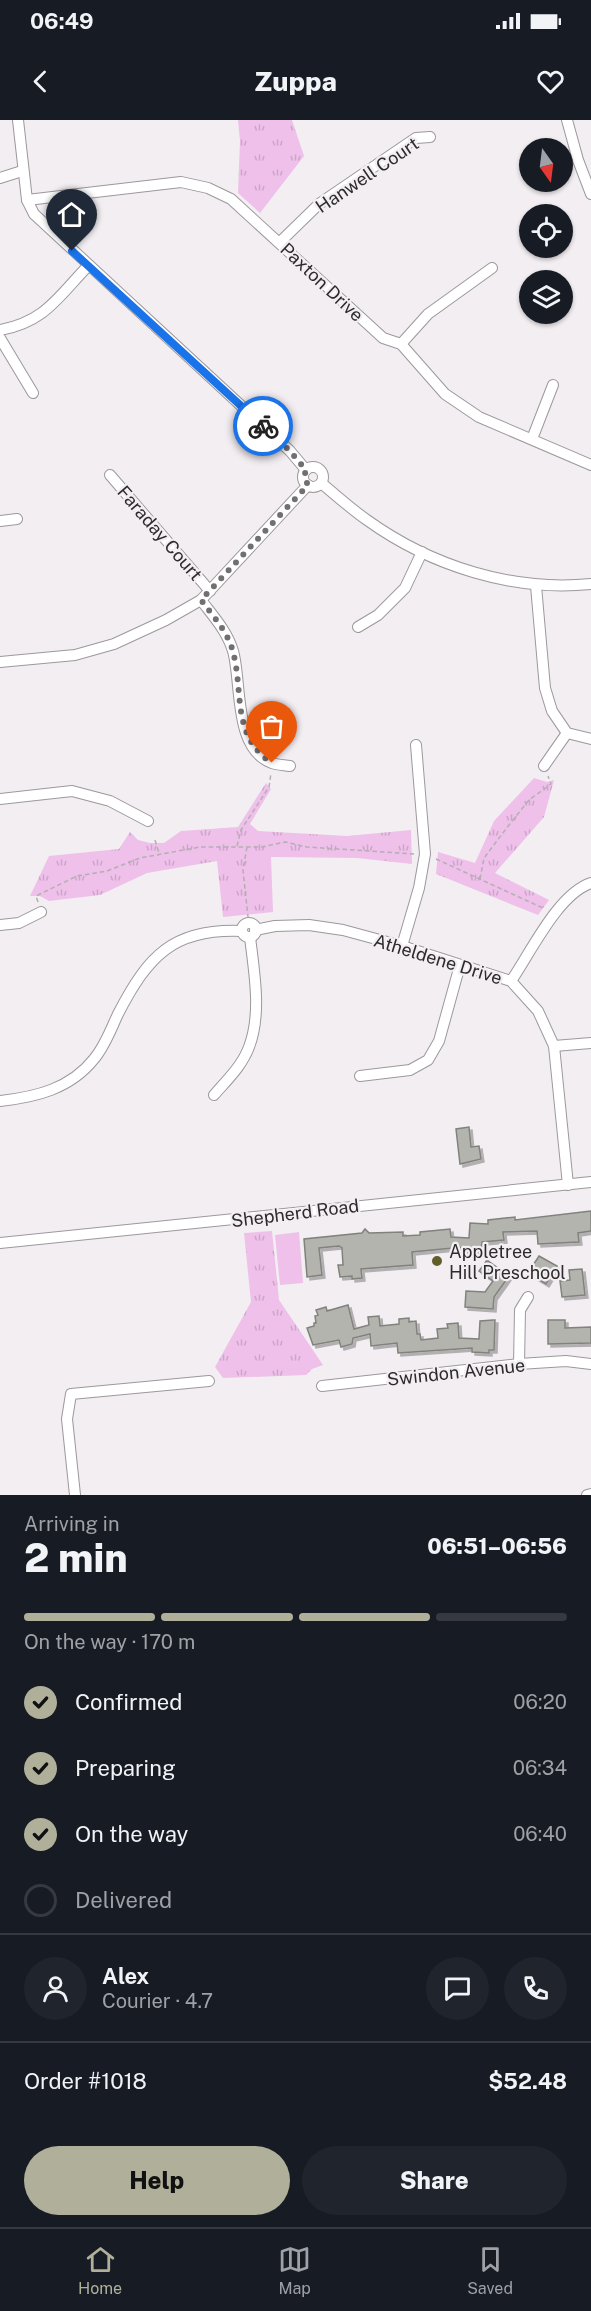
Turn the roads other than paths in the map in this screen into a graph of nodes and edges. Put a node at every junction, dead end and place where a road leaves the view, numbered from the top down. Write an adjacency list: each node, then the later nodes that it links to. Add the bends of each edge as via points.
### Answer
1 (18, 120): 4 (street)
2 (567, 120): 6 (street)
3 (430, 137): 8 (street, Hanwell Court, via 416,138 319,204)
4 (22, 171): 5 (street); 7 (street)
5 (0, 178)
6 (591, 194)
7 (27, 200): 8 (street, Paxton Drive, via 181,182 208,188 231,199); 9 (street, via 38,218)
8 (280, 242): 13 (street, Paxton Drive, via 383,339)
9 (88, 266): 11 (street, via 39,317); 18 (street)
10 (492, 268): 13 (street, via 428,314)
11 (0, 330)
12 (0, 338): 15 (street)
13 (401, 344): 16 (street, Paxton Drive, via 445,394 479,417)
14 (553, 385): 16 (street)
15 (33, 393)
16 (532, 439): 17 (street, Paxton Drive)
17 (591, 465)
18 (306, 470): 20 (street, via 321,470); 21 (street)
19 (110, 475): 27 (street, Faraday Court)
20 (321, 483): 21 (street, via 315,487); 24 (street, via 368,521)
21 (308, 485): 27 (street)
22 (17, 519): 23 (street)
23 (0, 521)
24 (422, 552): 26 (street, via 485,576); 29 (street, via 405,588 378,615)
25 (591, 584): 26 (street)
26 (536, 586): 31 (street, via 545,688 552,711)
27 (210, 591): 28 (street)
28 (201, 600): 30 (street, via 114,644 75,655); 34 (street, via 233,651 246,734 261,756 272,763)
29 (358, 627)
30 (0, 662)
31 (567, 734): 32 (street); 35 (street)
32 (591, 739)
33 (416, 744): 42 (street, via 425,854)
34 (290, 765)
35 (544, 766)
36 (0, 799): 37 (street, via 72,791 110,801)
37 (148, 821)
38 (591, 883): 44 (street, via 567,898)
39 (41, 912): 40 (street, via 19,923)
40 (0, 925)
41 (249, 933): 42 (street, Atheldene Drive, via 275,926 309,925); 48 (street, via 256,1006 254,1028 238,1067); 49 (street, Atheldene Drive, via 217,930 168,947 136,981 103,1045 82,1071 38,1096)
42 (402, 946): 43 (street, Atheldene Drive)
43 (460, 964): 44 (street, Atheldene Drive); 47 (street, via 439,1041 428,1060 410,1070)
44 (511, 981): 46 (street, Atheldene Drive, via 538,1011)
45 (591, 1043): 46 (street)
46 (554, 1046): 51 (street, Atheldene Drive)
47 (360, 1076)
48 (214, 1095)
49 (0, 1101)
50 (591, 1182): 51 (street, Shepherd Road)
51 (568, 1185): 52 (street, Shepherd Road)
52 (0, 1243)
53 (528, 1296): 54 (street, via 520,1310)
54 (519, 1364): 55 (street, Swindon Avenue); 57 (street, Swindon Avenue)
55 (591, 1364)
56 (209, 1381): 58 (street, via 71,1394 67,1419)
57 (322, 1386)
58 (75, 1495)

